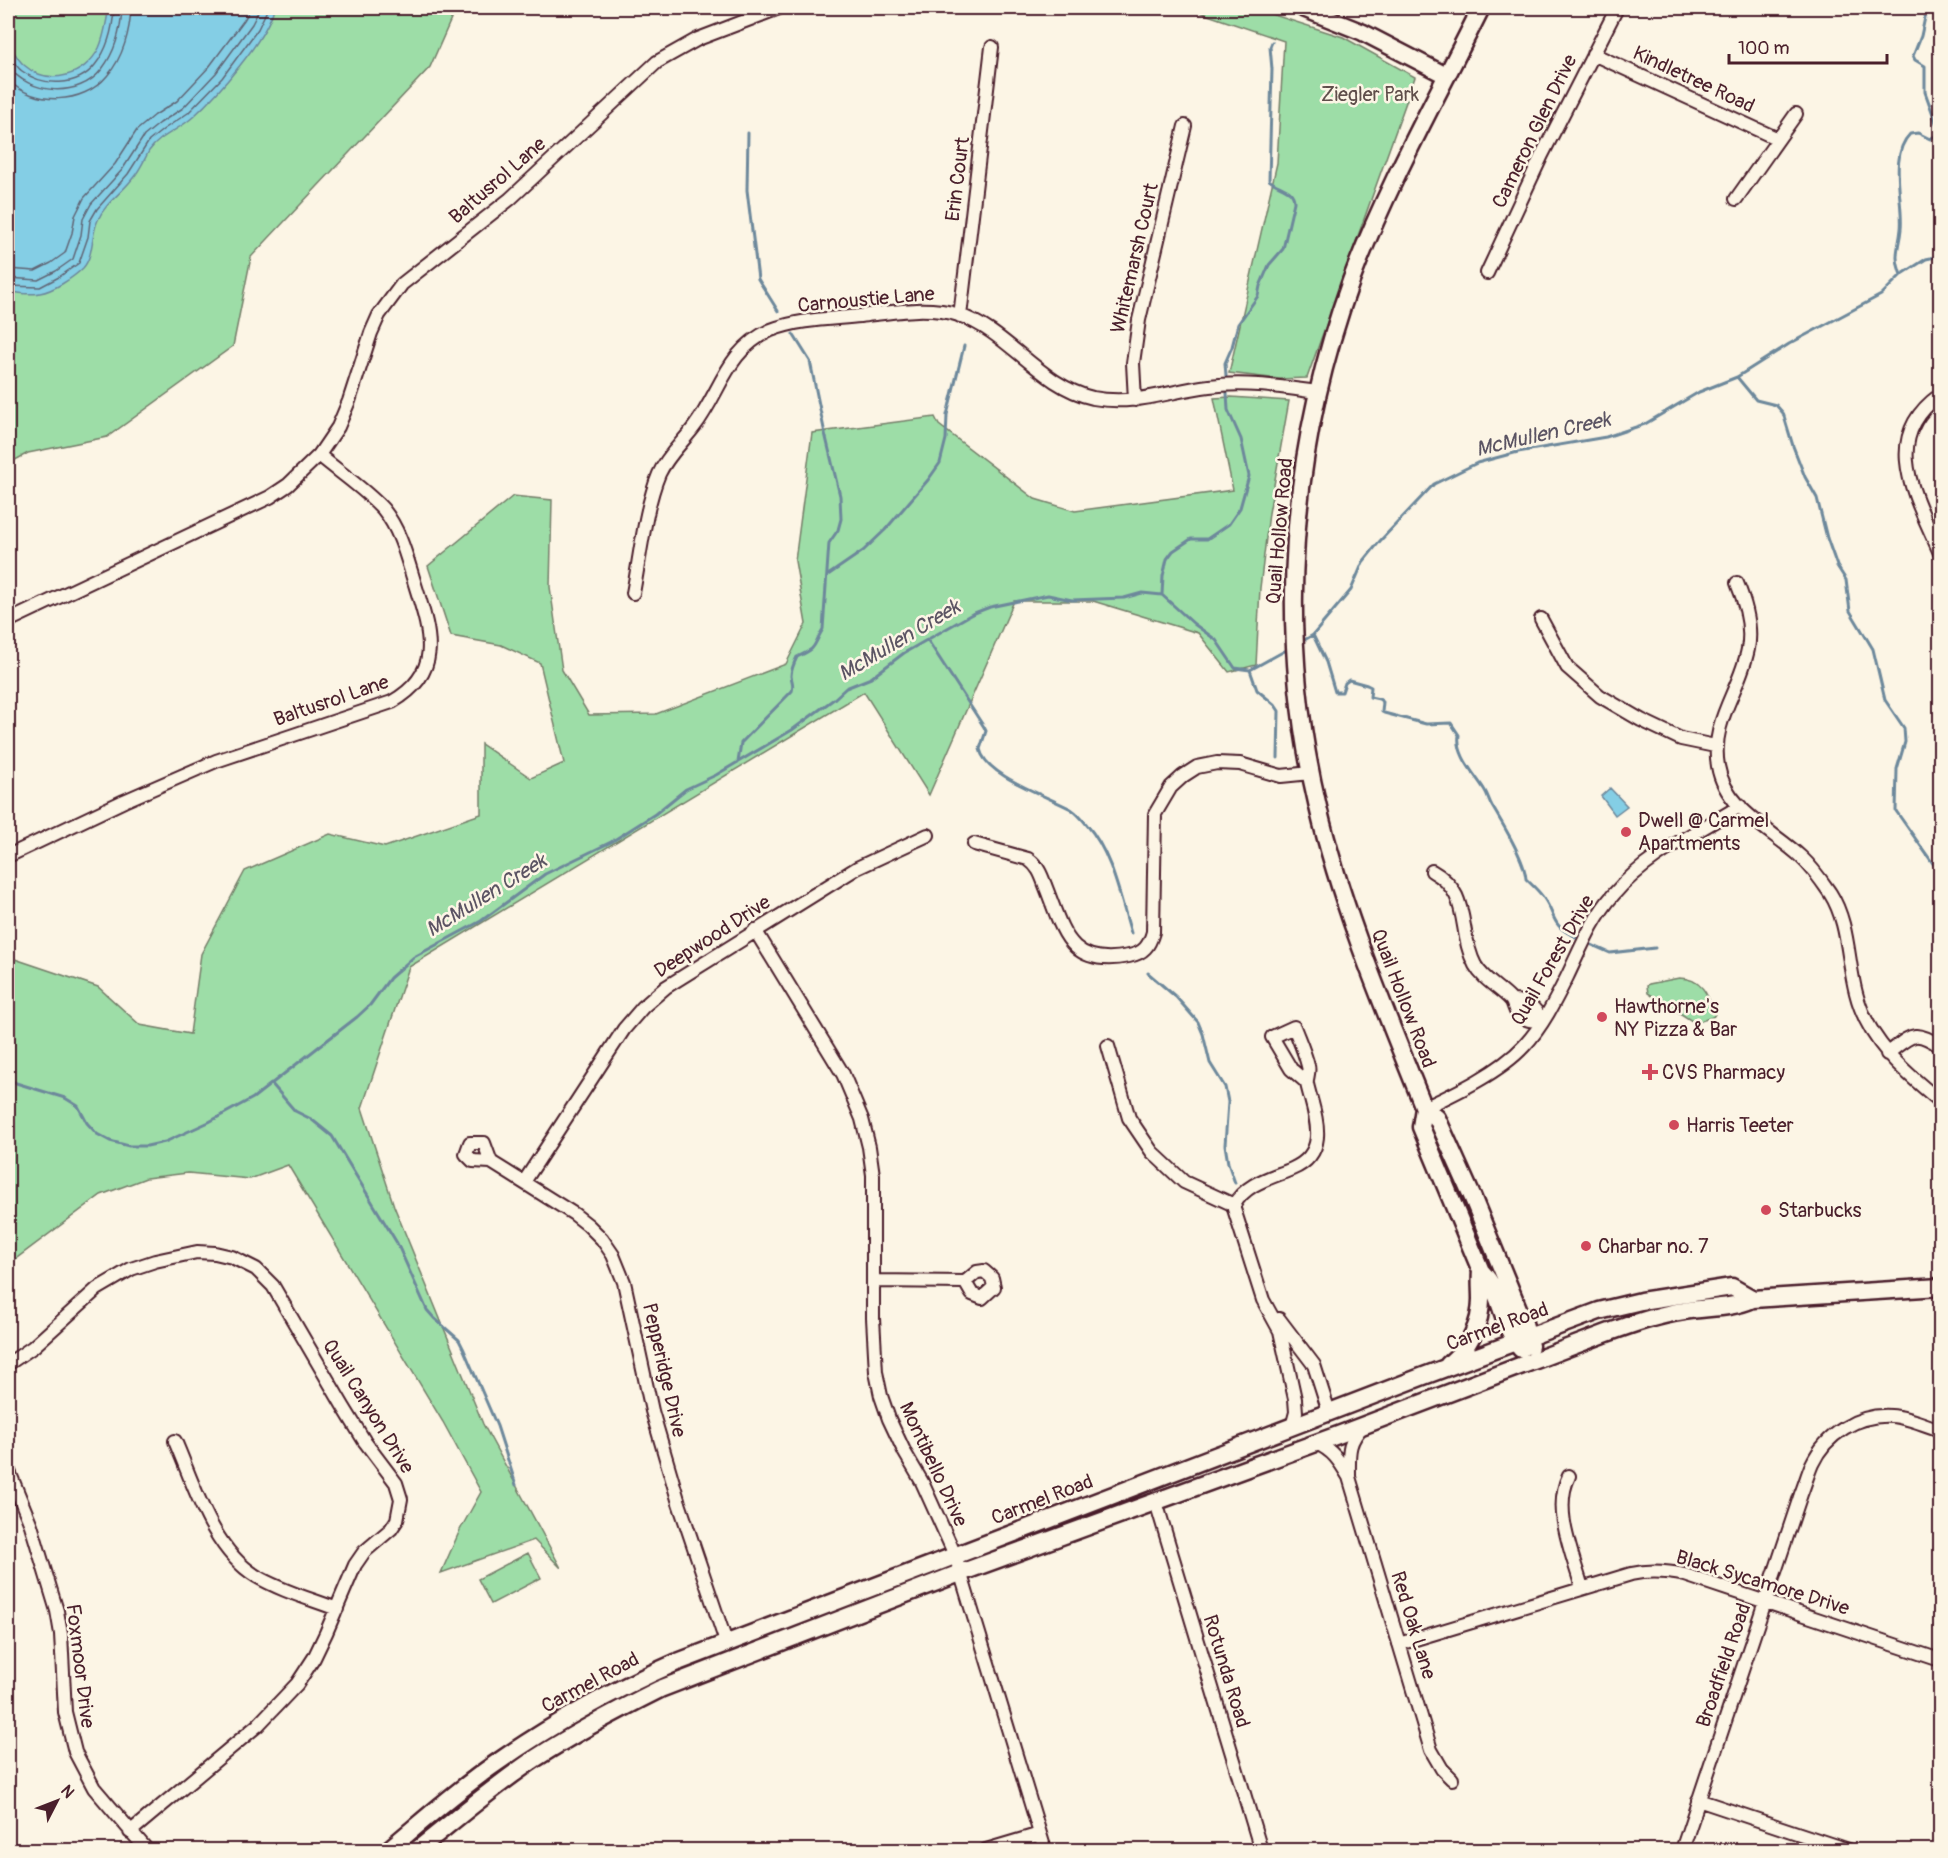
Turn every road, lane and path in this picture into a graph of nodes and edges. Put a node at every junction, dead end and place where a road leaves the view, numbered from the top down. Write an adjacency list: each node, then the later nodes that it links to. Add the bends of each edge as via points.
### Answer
1 (778, 8): 17 (street, Baltusrol Lane, via 698,39 657,62 510,199 402,284 371,333 338,427)
2 (1302, 8): 7 (street, via 1362,32)
3 (1481, 8): 7 (main road, Quail Hollow Road)
4 (1617, 8): 6 (street, Cameron Glen Drive)
5 (992, 47): 13 (street, Erin Court)
6 (1593, 54): 10 (street, Kindletree Road); 12 (street, Cameron Glen Drive)
7 (1447, 76): 14 (main road, Quail Hollow Road, via 1364,248)
8 (1796, 114): 10 (street)
9 (1185, 126): 16 (street, Whitemarsh Court, via 1139,320 1133,363)
10 (1778, 139): 11 (street)
11 (1737, 199)
12 (1487, 273)
13 (960, 316): 16 (street, Carnoustie Lane, via 992,332 1043,372 1078,393 1109,400); 20 (street, Carnoustie Lane, via 922,310 800,322 770,331 743,350 729,364 702,415 659,475)
14 (1317, 392): 16 (street, Carnoustie Lane, via 1273,386 1211,385); 24 (main road, Quail Hollow Road, via 1299,509 1293,611 1295,659)
15 (1941, 395): 18 (street, via 1920,413 1906,450 1909,480)
16 (1135, 400)
17 (319, 455): 22 (street, Baltusrol Lane, via 270,497); 28 (street, Baltusrol Lane, via 378,505 402,541 430,638 425,668 413,687 392,702 174,778)
18 (1941, 553)
19 (1737, 583): 23 (street, via 1743,596 1748,649 1722,718)
20 (633, 593)
21 (1541, 619): 23 (street, via 1567,668 1600,696 1681,740)
22 (8, 621)
23 (1716, 746): 25 (street, via 1722,784)
24 (1311, 773): 27 (street, via 1281,776 1240,764 1217,763 1197,767 1171,787 1155,814 1153,932 1149,945 1139,954 1105,959 1075,947 1060,927 1035,864); 37 (main road, Quail Hollow Road, via 1349,910)
25 (1740, 806): 31 (street, Quail Forest Drive, via 1654,859 1614,893 1586,935); 34 (street, via 1801,856 1841,911 1856,993)
26 (928, 835): 30 (street, Deepwood Drive, via 857,868)
27 (974, 844)
28 (8, 856)
29 (1432, 871): 31 (street, via 1456,894 1470,951 1481,976 1512,1001 1528,1021)
30 (755, 930): 39 (street, Deepwood Drive, via 682,975 643,1007 618,1037); 42 (street, Montibello Drive, via 843,1074 862,1119 873,1175)
31 (1542, 1021): 37 (street, Quail Forest Drive, via 1523,1047 1486,1076)
32 (1108, 1046): 40 (street, via 1129,1118 1152,1152 1184,1182)
33 (1941, 1046): 34 (street, via 1918,1035)
34 (1887, 1054): 36 (street)
35 (1306, 1082): 40 (street, via 1318,1121 1313,1152 1299,1166 1255,1185)
36 (1941, 1101)
37 (1424, 1108): 41 (main road, Quail Hollow Road, via 1420,1127); 47 (main road, Quail Hollow Road, via 1437,1118 1472,1196)
38 (491, 1162): 39 (street, Pepperidge Drive)
39 (524, 1182): 66 (street, Pepperidge Drive, via 588,1225 617,1264 652,1412)
40 (1234, 1205): 45 (street)
41 (1481, 1271): 47 (main road, Quail Hollow Road, via 1491,1281); 50 (main road, via 1478,1321 1466,1346)
42 (873, 1281): 43 (street); 61 (street, Montibello Drive, via 875,1359 881,1396)
43 (965, 1282)
44 (1941, 1287): 46 (main road, Carmel Road)
45 (1263, 1299): 51 (street, via 1314,1365); 52 (street, via 1280,1331 1295,1399)
46 (1753, 1299): 47 (main road, Carmel Road, via 1732,1287 1641,1300); 48 (main road, Carmel Road, via 1635,1323)
47 (1522, 1340): 48 (main road, Quail Hollow Road); 50 (main road, Carmel Road)
48 (1532, 1361): 53 (main road, Carmel Road)
49 (8, 1364): 65 (street, Quail Canyon Drive, via 33,1347 97,1289 143,1264 180,1255 215,1253 256,1269 278,1292 365,1442 396,1483 401,1499 398,1520 355,1565)
50 (1444, 1368): 51 (main road, Carmel Road)
51 (1329, 1412): 52 (main road, Carmel Road); 56 (main road)
52 (1292, 1426): 61 (main road, Carmel Road)
53 (1364, 1426): 56 (main road, Carmel Road); 59 (street, Red Oak Lane, via 1353,1436 1349,1449)
54 (1941, 1430): 64 (street, Broadfield Road, via 1908,1419 1876,1417 1848,1426 1827,1442 1812,1464)
55 (175, 1441): 65 (street, via 217,1536 237,1562 272,1585)
56 (1316, 1443): 59 (street, Red Oak Lane, via 1336,1455); 60 (main road, Carmel Road)
57 (8, 1469): 71 (street, Foxmoor Drive, via 31,1525 57,1611 65,1712 75,1752 94,1788)
58 (1569, 1476): 63 (street, via 1564,1485 1563,1510)
59 (1349, 1477): 67 (street, Red Oak Lane)
60 (1156, 1502): 62 (main road, Carmel Road); 78 (street, Rotunda Road)
61 (955, 1555): 62 (street, Montibello Drive); 66 (main road, Carmel Road)
62 (960, 1573): 72 (street, Montibello Drive); 75 (main road, Carmel Road, via 685,1679 615,1711 513,1774)
63 (1582, 1588): 64 (street, Black Sycamore Drive, via 1646,1571 1669,1571); 67 (street, Black Sycamore Drive)
64 (1765, 1602): 68 (street, Black Sycamore Drive); 70 (street, Broadfield Road)
65 (337, 1609): 71 (street, Quail Canyon Drive, via 314,1658 279,1706)
66 (726, 1642): 74 (main road, Carmel Road, via 628,1684 552,1726 474,1779)
67 (1399, 1644): 69 (street, Red Oak Lane, via 1431,1750)
68 (1941, 1660)
69 (1452, 1779)
70 (1698, 1800): 79 (street, Broadfield Road); 80 (street)
71 (130, 1832): 73 (street, Foxmoor Drive)
72 (1040, 1834): 76 (street); 77 (street, Montibello Drive)
73 (147, 1851)
74 (388, 1851)
75 (417, 1851)
76 (986, 1851)
77 (1045, 1851)
78 (1261, 1851)
79 (1682, 1851)
80 (1848, 1851)

